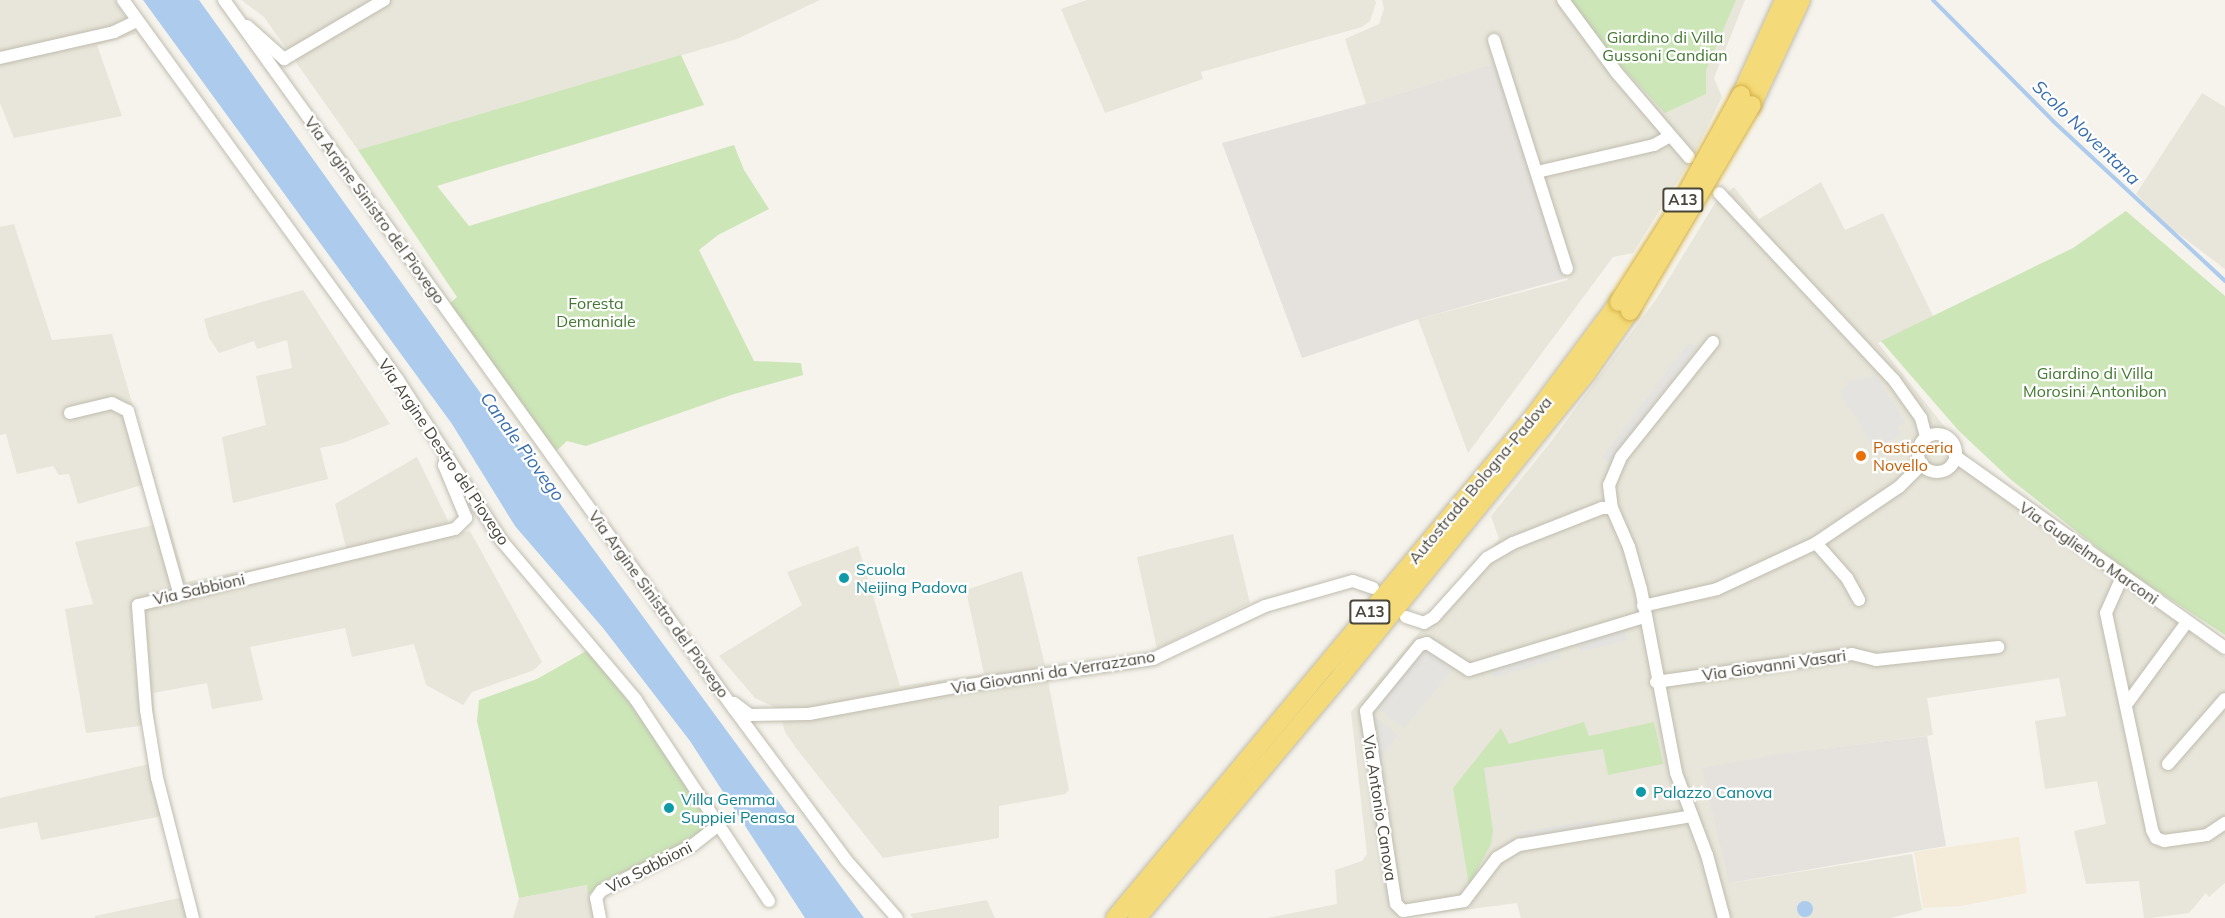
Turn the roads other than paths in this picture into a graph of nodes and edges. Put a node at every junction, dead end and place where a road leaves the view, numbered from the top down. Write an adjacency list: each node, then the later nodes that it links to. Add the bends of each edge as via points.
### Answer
1 (123, 0): 8 (street, Via Argine Destro del Piovego)
2 (224, 0): 7 (street, Via Argine Sinistro del Piovego)
3 (384, 0): 7 (street, Via Argine Sinistro del Piovego, via 284,59)
4 (1563, 0): 12 (street)
5 (1784, 0): 11 (highway, Autostrada Bologna-Padova / A13)
6 (1801, 0): 11 (highway, Autostrada Bologna-Padova / A13)
7 (238, 20): 36 (street, Via Argine Sinistro del Piovego)
8 (137, 21): 10 (street, via 114,32); 22 (street, Via Argine Destro del Piovego, via 398,380)
9 (1494, 40): 14 (street)
10 (0, 58)
11 (1746, 100): 17 (highway, Autostrada Bologna-Padova / A13, bridge)
12 (1670, 136): 13 (street); 14 (street, via 1654,145)
13 (1689, 157)
14 (1537, 172): 16 (street)
15 (1719, 193): 20 (street, via 1894,380 1921,418)
16 (1568, 269)
17 (1624, 307): 47 (highway, Autostrada Bologna-Padova / A13); 48 (highway, Autostrada Bologna-Padova / A13, via 1588,371 1343,673)
18 (1713, 342): 24 (street, via 1620,457 1609,485)
19 (70, 413): 28 (street, via 112,403 128,411)
20 (1926, 437): 21 (street, Via Guglielmo Marconi, via 1944,436 1953,444); 23 (street, via 1919,447)
21 (1955, 456): 23 (street, via 1950,467 1938,472); 26 (street, Via Guglielmo Marconi)
22 (447, 457): 28 (street, Via Sabbioni, via 444,465 466,518 455,529 413,542); 42 (street, Via Argine Destro del Piovego, via 501,540 636,700)
23 (1922, 464): 25 (street, via 1899,487)
24 (1612, 508): 30 (street, via 1629,547); 31 (street, via 1602,508 1513,543 1487,558 1434,617 1424,623)
25 (1816, 543): 29 (street, via 1847,579); 30 (street, via 1717,589)
26 (2122, 576): 32 (street, Via Guglielmo Marconi); 38 (street, via 2106,613)
27 (1373, 588): 36 (street, Via Giovanni da Verrazzano, via 1353,581 1331,586 1234,619 1153,659 956,687 809,714 750,714)
28 (179, 593): 44 (street, Via Sabbioni, via 138,605 146,710 157,778)
29 (1859, 600)
30 (1644, 611): 35 (street); 40 (street, Via Antonio Canova, via 1469,670 1427,643 1420,645 1366,711 1396,904 1403,911 1469,897 1497,858 1519,845)
31 (1406, 617)
32 (2187, 622): 34 (street, Via Guglielmo Marconi); 38 (street)
33 (1998, 647): 35 (street, Via Giovanni Vasari, via 1876,660 1852,654)
34 (2225, 648)
35 (1656, 682): 40 (street, via 1676,773)
36 (727, 695): 46 (street, Via Argine Sinistro del Piovego, via 846,860)
37 (2225, 699): 39 (street)
38 (2126, 705): 41 (street, via 2156,838 2199,837)
39 (2168, 764)
40 (1692, 816): 49 (street)
41 (2225, 823)
42 (720, 824): 43 (street, Via Argine Destro del Piovego); 45 (street, Via Sabbioni, via 693,845 601,891 596,898)
43 (769, 901)
44 (194, 918)
45 (600, 918)
46 (897, 918)
47 (1115, 918)
48 (1137, 918)
49 (1724, 918)

